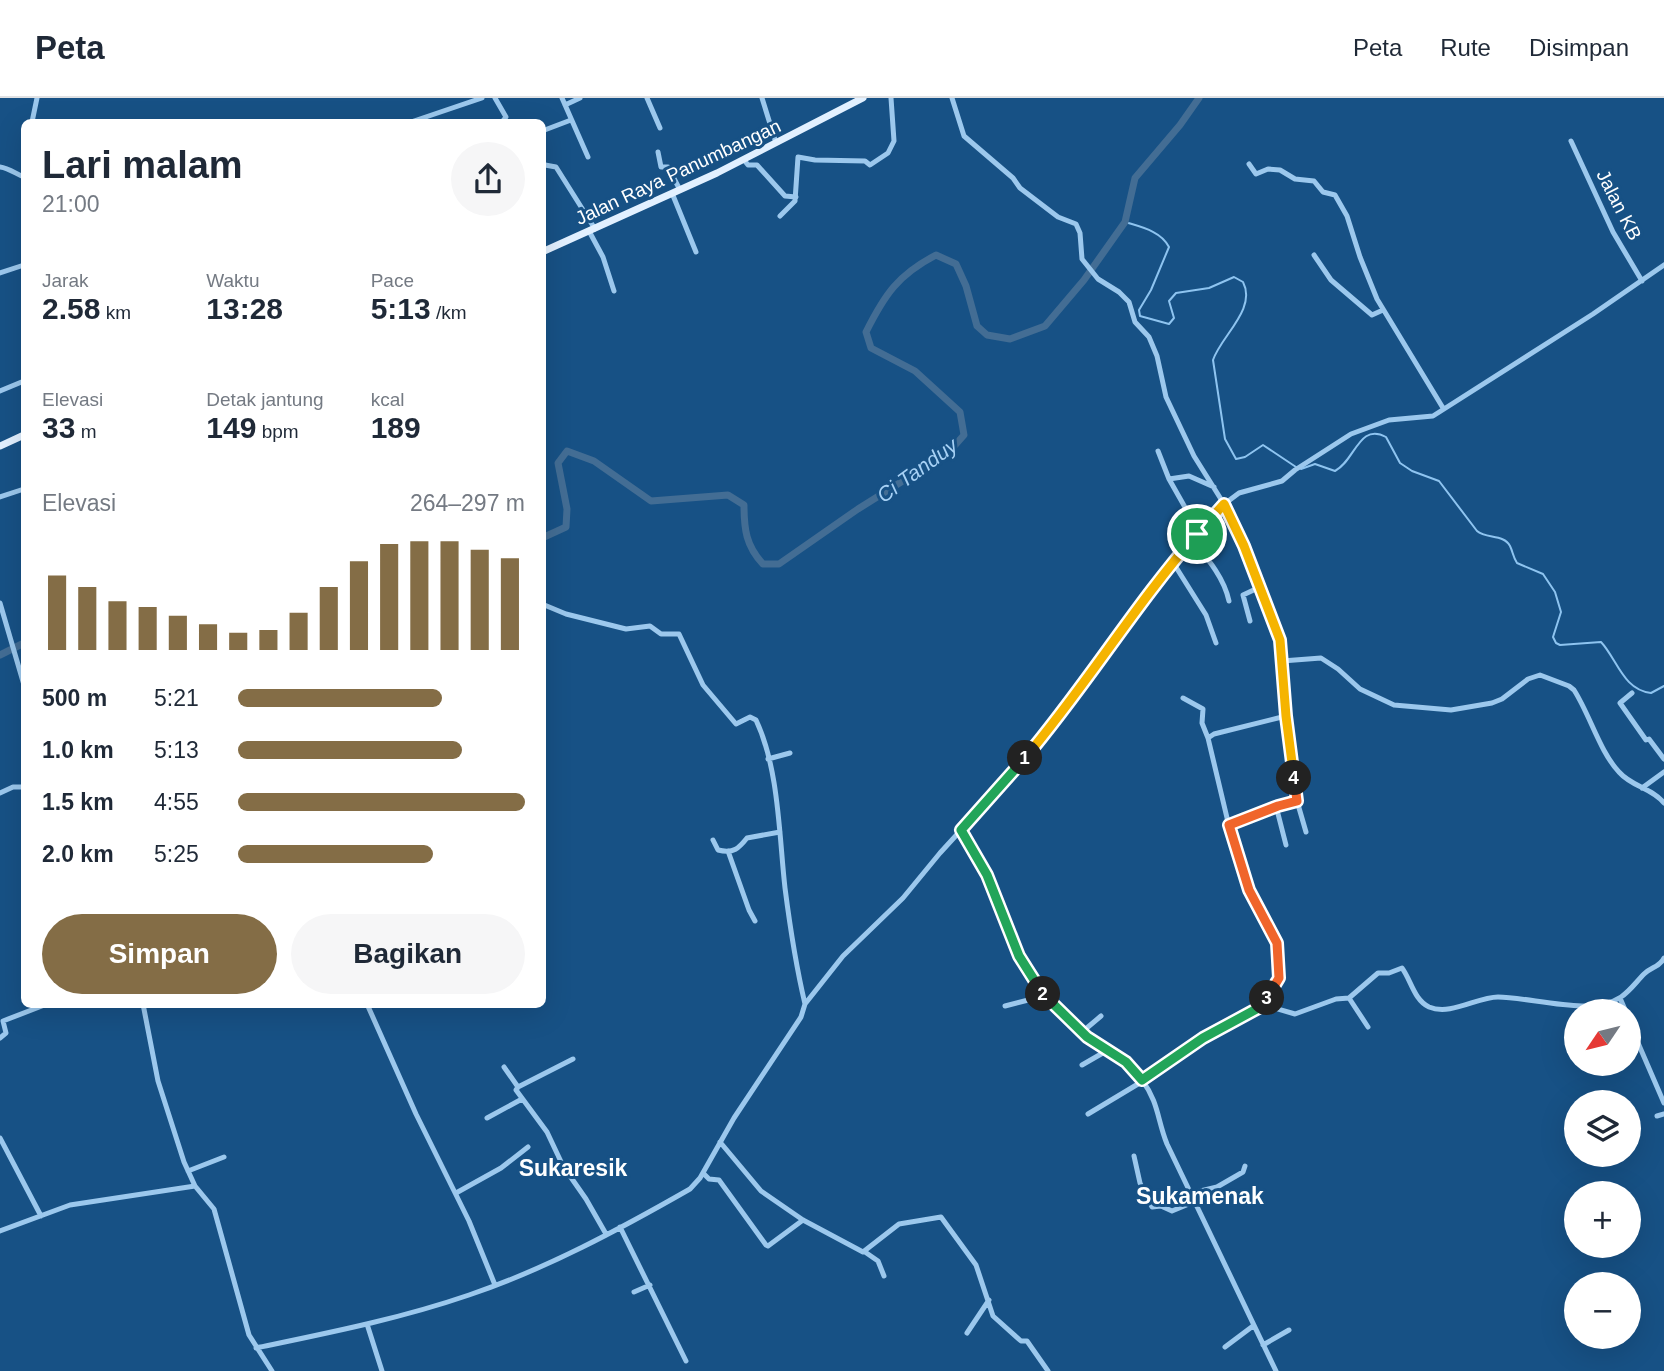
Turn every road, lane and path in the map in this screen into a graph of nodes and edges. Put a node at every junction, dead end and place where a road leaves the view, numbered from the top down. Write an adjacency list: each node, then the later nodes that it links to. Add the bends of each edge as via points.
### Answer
1 (37, 98): 12 (street)
2 (482, 98): 13 (street)
3 (495, 98): 14 (street)
4 (562, 98): 11 (street)
5 (580, 98): 11 (street)
6 (647, 98): 16 (street)
7 (762, 98): 19 (street)
8 (891, 98): 28 (street, via 894,139 888,153 870,165 798,157)
9 (952, 98): 48 (street, via 964,136 1020,188 1076,224 1082,259 1132,307 1135,322 1154,347 1166,397)
10 (861, 99): 19 (main road, Jalan Raya Panumbangan)
11 (565, 105): 15 (street)
12 (33, 119)
13 (420, 119)
14 (504, 119)
15 (571, 120): 17 (street); 21 (street)
16 (660, 128)
17 (546, 129)
18 (1571, 141): 38 (street, Jalan KB, via 1613,232)
19 (776, 143): 22 (main road, Jalan Raya Panumbangan)
20 (658, 152): 27 (street, via 661,167 668,167)
21 (589, 157)
22 (744, 160): 27 (main road, Jalan Raya Panumbangan); 28 (street, via 757,165 785,197)
23 (1249, 164): 40 (street, via 1256,174 1280,170 1295,179 1314,181 1323,192 1335,195)
24 (546, 165): 30 (street, via 557,168)
25 (0, 167): 26 (street)
26 (21, 176)
27 (676, 191): 30 (main road, Jalan Raya Panumbangan); 32 (street)
28 (796, 198): 29 (street)
29 (779, 216)
30 (592, 230): 31 (main road, Jalan Raya Panumbangan); 39 (street)
31 (546, 250)
32 (696, 252)
33 (1314, 255): 40 (street, via 1331,280 1371,315)
34 (21, 266): 36 (street)
35 (1662, 267): 37 (street); 38 (street)
36 (0, 273)
37 (1664, 275)
38 (1643, 281): 43 (street)
39 (614, 291)
40 (1383, 310): 43 (street)
41 (21, 383): 42 (street)
42 (0, 391)
43 (1443, 408): 51 (street, via 1430,417 1389,420 1352,434 1282,481 1239,493)
44 (21, 436): 45 (main road)
45 (0, 446)
46 (1157, 451): 47 (street)
47 (1169, 479): 48 (street, via 1189,476); 52 (street)
48 (1214, 487): 51 (street)
49 (21, 490): 50 (street)
50 (0, 497)
51 (1224, 504): 52 (street); 55 (street)
52 (1199, 531): 53 (street)
53 (1192, 540): 54 (street); 56 (street, via 1213,565)
54 (1174, 564): 60 (street, via 1206,615); 78 (street, via 1060,716)
55 (1260, 587): 59 (street, via 1244,595); 61 (street, via 1278,634)
56 (1229, 600)
57 (0, 603): 62 (street)
58 (546, 606): 68 (street, via 619,627 653,626 661,634 678,634 703,685 736,724 750,717 756,720)
59 (1250, 621)
60 (1216, 643)
61 (1282, 661): 65 (street); 72 (street, via 1321,658 1386,703 1451,710 1495,702 1531,677 1547,676 1572,687 1612,764)
62 (21, 674)
63 (1632, 693): 69 (street, via 1620,704)
64 (1183, 698): 66 (street, via 1203,709)
65 (1286, 716): 66 (street); 74 (street)
66 (1208, 738): 77 (street)
67 (790, 753): 68 (street)
68 (768, 759): 79 (street)
69 (1664, 759)
70 (1664, 772): 72 (street)
71 (21, 787): 73 (street)
72 (1642, 788): 75 (street)
73 (0, 793)
74 (1297, 801): 76 (street); 80 (street)
75 (1664, 803)
76 (1276, 806): 77 (street); 82 (street)
77 (1229, 825): 90 (street, via 1249,890 1277,943 1279,978)
78 (961, 830): 86 (street, via 987,875 1019,956); 89 (street, via 904,898 844,956)
79 (780, 832): 83 (street, via 747,838 740,848); 89 (street, via 794,949)
80 (1306, 832)
81 (713, 840): 83 (street, via 718,850)
82 (1286, 845)
83 (728, 851): 84 (street)
84 (755, 921)
85 (1664, 958): 88 (street)
86 (1044, 996): 91 (street); 97 (street)
87 (1349, 998): 88 (street, via 1377,974 1401,968 1418,997 1434,1008 1495,997 1573,1006); 90 (street, via 1297,1014); 96 (street)
88 (1620, 998)
89 (806, 1004): 111 (street)
90 (1264, 1005): 104 (street, via 1203,1038)
91 (1005, 1006)
92 (37, 1008): 98 (street, via 3,1021 6,1033)
93 (144, 1008): 116 (street, via 158,1081)
94 (369, 1008): 119 (street)
95 (1101, 1016): 97 (street)
96 (1368, 1027)
97 (1082, 1032): 99 (street)
98 (0, 1038)
99 (1108, 1051): 102 (street); 104 (street)
100 (1642, 1051): 107 (street)
101 (573, 1059): 105 (street)
102 (1082, 1065)
103 (504, 1067): 105 (street)
104 (1142, 1080): 108 (street); 120 (street, via 1158,1107 1164,1136)
105 (518, 1087): 106 (street)
106 (523, 1099): 109 (street); 126 (street)
107 (1664, 1103)
108 (1088, 1114)
109 (487, 1118)
110 (0, 1138): 122 (street)
111 (720, 1142): 117 (street); 123 (street, via 761,1191)
112 (528, 1147): 119 (street)
113 (1134, 1156): 121 (street, via 1152,1207 1172,1211)
114 (224, 1157): 116 (street)
115 (1245, 1166): 120 (street, via 1241,1174 1226,1182)
116 (188, 1171): 118 (street)
117 (703, 1173): 123 (street, via 719,1180 765,1245); 124 (street, via 691,1189)
118 (195, 1186): 122 (street, via 80,1203); 139 (street, via 215,1209)
119 (456, 1193): 130 (street)
120 (1192, 1193): 121 (street)
121 (1196, 1201): 134 (street)
122 (41, 1216): 125 (street)
123 (803, 1220): 127 (street)
124 (620, 1227): 126 (street); 129 (street)
125 (0, 1231)
126 (606, 1234): 130 (street)
127 (865, 1252): 128 (street, via 878,1261); 132 (street, via 899,1224 941,1217 971,1256)
128 (884, 1276)
129 (650, 1284): 131 (street); 140 (street)
130 (495, 1285): 133 (street)
131 (634, 1292)
132 (989, 1300): 136 (street); 143 (street, via 993,1315 1021,1341 1027,1341)
133 (367, 1324): 139 (street); 142 (street)
134 (1254, 1326): 137 (street); 138 (street)
135 (1289, 1330): 137 (street)
136 (967, 1333)
137 (1263, 1345): 144 (street)
138 (1225, 1347)
139 (256, 1348): 141 (street)
140 (687, 1361)
141 (272, 1371)
142 (382, 1371)
143 (1048, 1371)
144 (1276, 1371)

